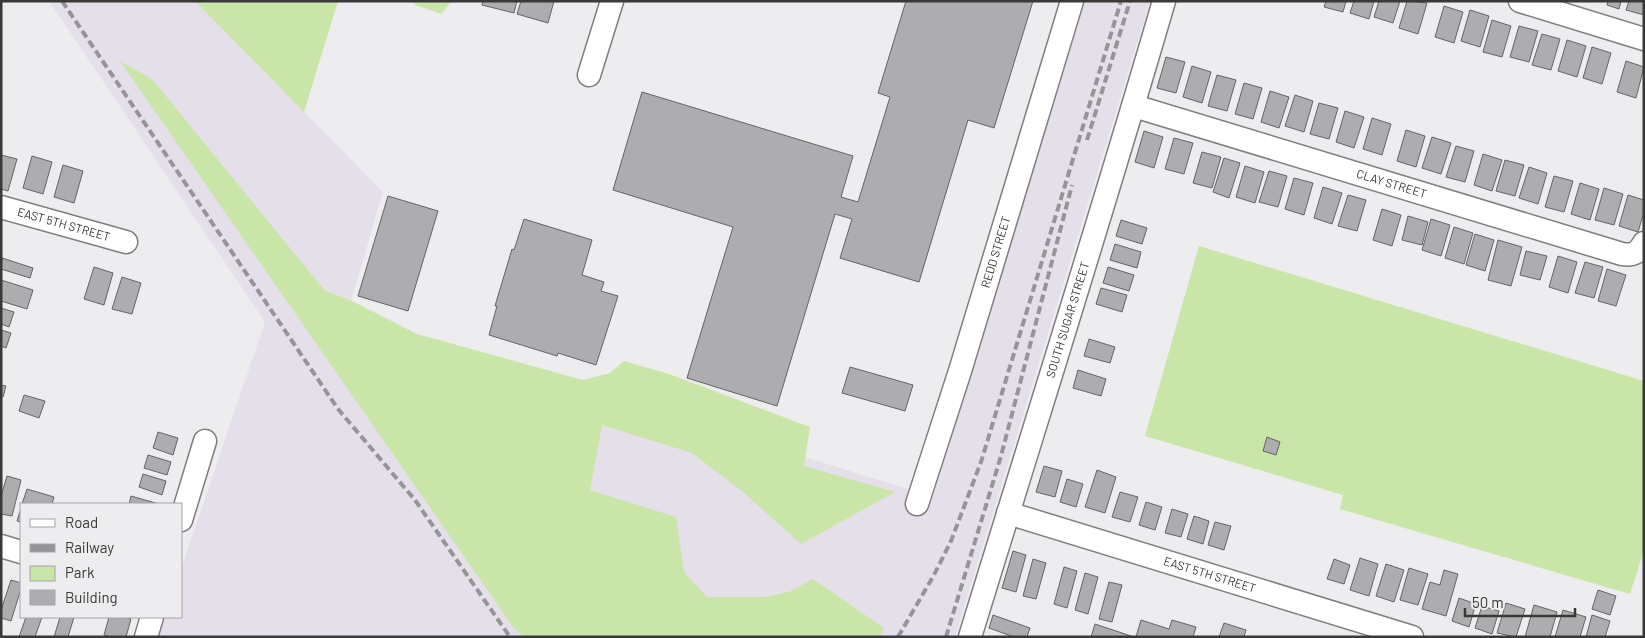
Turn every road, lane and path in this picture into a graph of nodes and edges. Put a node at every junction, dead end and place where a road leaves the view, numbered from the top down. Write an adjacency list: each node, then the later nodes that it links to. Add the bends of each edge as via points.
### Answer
1 (612, 1): 6 (street)
2 (1072, 1): 12 (street, REDD STREET)
3 (1164, 1): 7 (street, SOUTH SUGAR STREET)
4 (1520, 1): 5 (street)
5 (1644, 39)
6 (589, 75)
7 (1134, 106): 10 (street, CLAY STREET, via 1622,254 1635,254); 13 (street, SOUTH SUGAR STREET)
8 (1, 207): 9 (street, EAST 5TH STREET)
9 (126, 242)
10 (1644, 243)
11 (206, 441): 14 (street)
12 (917, 504)
13 (1008, 513): 19 (street, SOUTH SUGAR STREET); 20 (street, EAST 5TH STREET)
14 (182, 517)
15 (1, 546): 16 (street)
16 (20, 552)
17 (152, 618): 18 (street)
18 (146, 637)
19 (970, 637)
20 (1412, 637)

